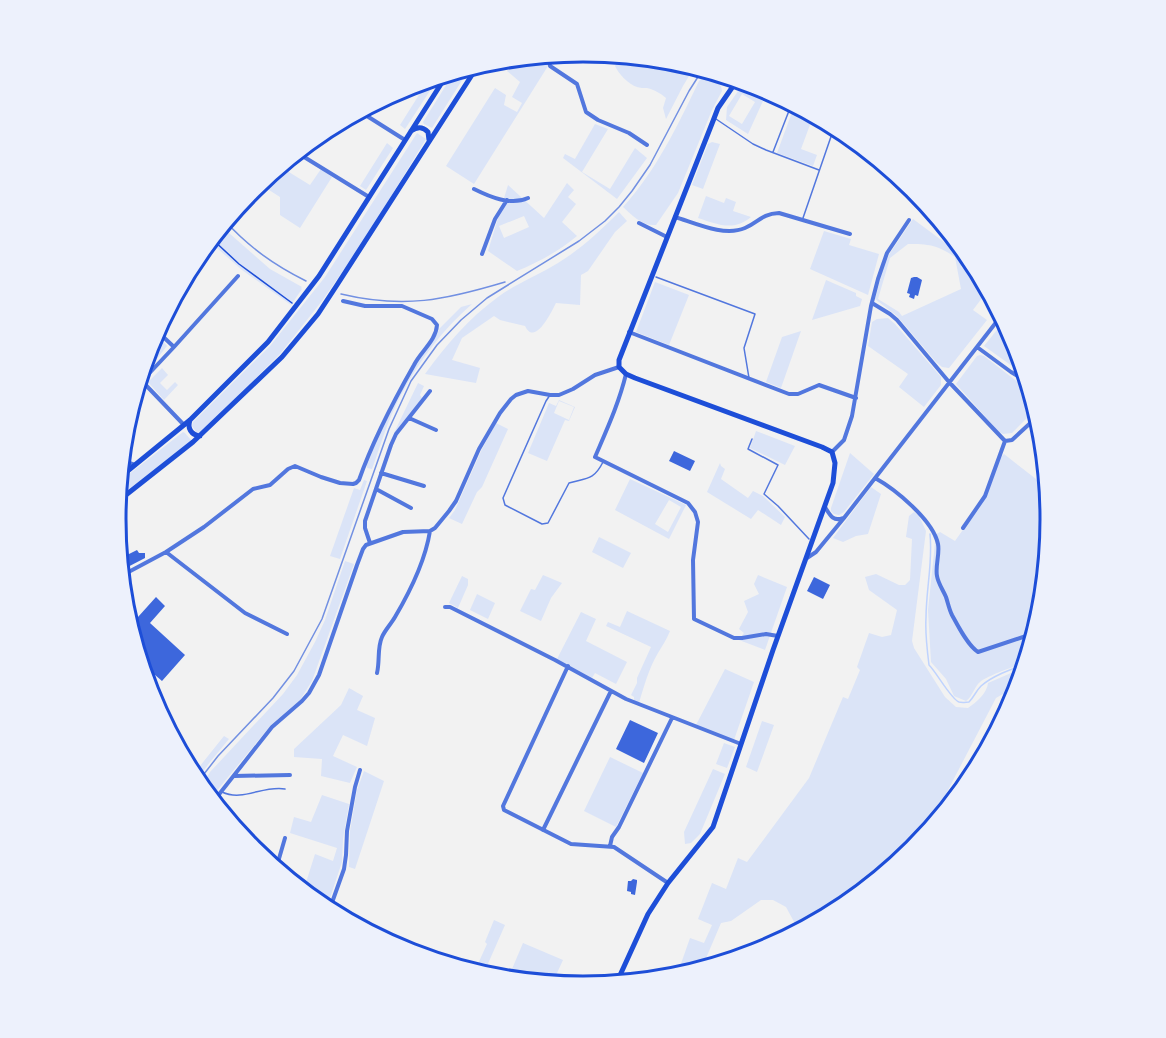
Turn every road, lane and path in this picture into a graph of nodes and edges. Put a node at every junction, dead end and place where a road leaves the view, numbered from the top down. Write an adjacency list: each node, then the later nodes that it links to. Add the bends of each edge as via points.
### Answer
1 (549, 62): 12 (street, via 577,84 586,112)
2 (472, 75): 11 (main road)
3 (441, 85): 8 (main road)
4 (732, 87): 7 (main road)
5 (789, 111): 13 (lane)
6 (367, 116): 10 (street)
7 (714, 118): 13 (lane); 20 (main road)
8 (410, 132): 10 (main road); 11 (main road, via 424,129)
9 (831, 135): 15 (lane)
10 (405, 140): 17 (main road)
11 (429, 141): 53 (main road, via 318,314 282,357)
12 (647, 145)
13 (773, 153): 15 (lane)
14 (303, 157): 17 (street)
15 (819, 170): 21 (lane)
16 (474, 189): 19 (street)
17 (369, 197): 49 (main road, via 308,292 268,342)
18 (528, 198): 19 (street)
19 (507, 200): 27 (street)
20 (675, 217): 21 (street, via 721,231 745,228 770,213); 25 (main road)
21 (802, 219): 24 (street)
22 (909, 220): 32 (street, via 887,253)
23 (639, 223): 25 (street)
24 (850, 234)
25 (667, 237): 28 (main road)
26 (217, 244): 31 (path)
27 (482, 254)
28 (652, 275): 34 (main road); 42 (lane, via 755,314 744,348)
29 (238, 276): 36 (street)
30 (343, 301): 73 (street, via 365,306 402,306 435,322 436,330 373,443 359,480 353,484 340,483 296,466 270,485 254,489)
31 (293, 303)
32 (872, 303): 43 (street, via 897,320); 47 (street)
33 (996, 323): 37 (street)
34 (629, 333): 38 (main road); 42 (street)
35 (163, 337): 36 (street)
36 (174, 347): 39 (street)
37 (977, 348): 41 (street); 43 (street)
38 (619, 367): 40 (main road); 46 (street, via 595,375 566,392)
39 (151, 369)
40 (626, 374): 56 (main road); 57 (street, via 594,457)
41 (1017, 376)
42 (750, 379): 47 (street, via 789,394 819,385)
43 (949, 381): 55 (street); 62 (street)
44 (146, 384): 51 (street)
45 (430, 391): 48 (street)
46 (550, 394): 57 (lane, via 503,498 505,505 542,524 548,523 569,483 593,476); 70 (street, via 528,391 511,399 479,449 456,501)
47 (856, 398): 56 (street, via 844,440)
48 (409, 418): 52 (street); 61 (street, via 396,434)
49 (190, 420): 51 (main road); 53 (main road, via 191,432)
50 (1030, 423): 55 (street)
51 (184, 425): 59 (main road)
52 (436, 430)
53 (200, 436): 65 (main road)
54 (752, 439): 71 (lane, via 748,449 778,465 764,494)
55 (1005, 441): 69 (street, via 985,496)
56 (832, 452): 66 (main road, via 836,464)
57 (603, 461): 78 (street, via 688,503 695,512 698,529 693,560 694,620 734,638)
58 (129, 463): 59 (street)
59 (135, 465): 60 (main road)
60 (128, 471)
61 (381, 473): 63 (street); 64 (street)
62 (875, 478): 68 (street); 79 (street, via 912,505 934,534 938,544 937,575 951,613 972,648 978,652)
63 (423, 486)
64 (376, 489): 67 (street); 72 (street, via 365,521)
65 (126, 495)
66 (825, 507): 68 (street, via 831,517); 71 (main road)
67 (411, 508)
68 (844, 518): 74 (street, via 816,552)
69 (963, 528)
70 (430, 531): 72 (street, via 403,532); 81 (street, via 413,584 382,635)
71 (812, 542): 74 (main road)
72 (370, 543): 87 (street, via 361,554 315,682)
73 (166, 552): 75 (street); 77 (street, via 245,613)
74 (806, 558): 78 (main road)
75 (128, 572)
76 (445, 607): 80 (street)
77 (287, 634)
78 (778, 636): 84 (main road)
79 (1025, 636)
80 (568, 666): 82 (street); 91 (street, via 503,806)
81 (377, 673)
82 (611, 691): 83 (street); 91 (street)
83 (672, 718): 84 (street); 93 (street)
84 (741, 744): 95 (main road, via 713,827)
85 (360, 770): 96 (street, via 347,831 344,869)
86 (290, 775): 87 (street)
87 (233, 776): 89 (street)
88 (285, 789): 89 (lane, via 239,796)
89 (221, 792): 90 (street)
90 (218, 795)
91 (543, 830): 93 (street, via 571,844)
92 (285, 838): 94 (street)
93 (610, 846): 95 (street)
94 (278, 861)
95 (668, 883): 97 (main road, via 648,914)
96 (332, 901)
97 (620, 975)

